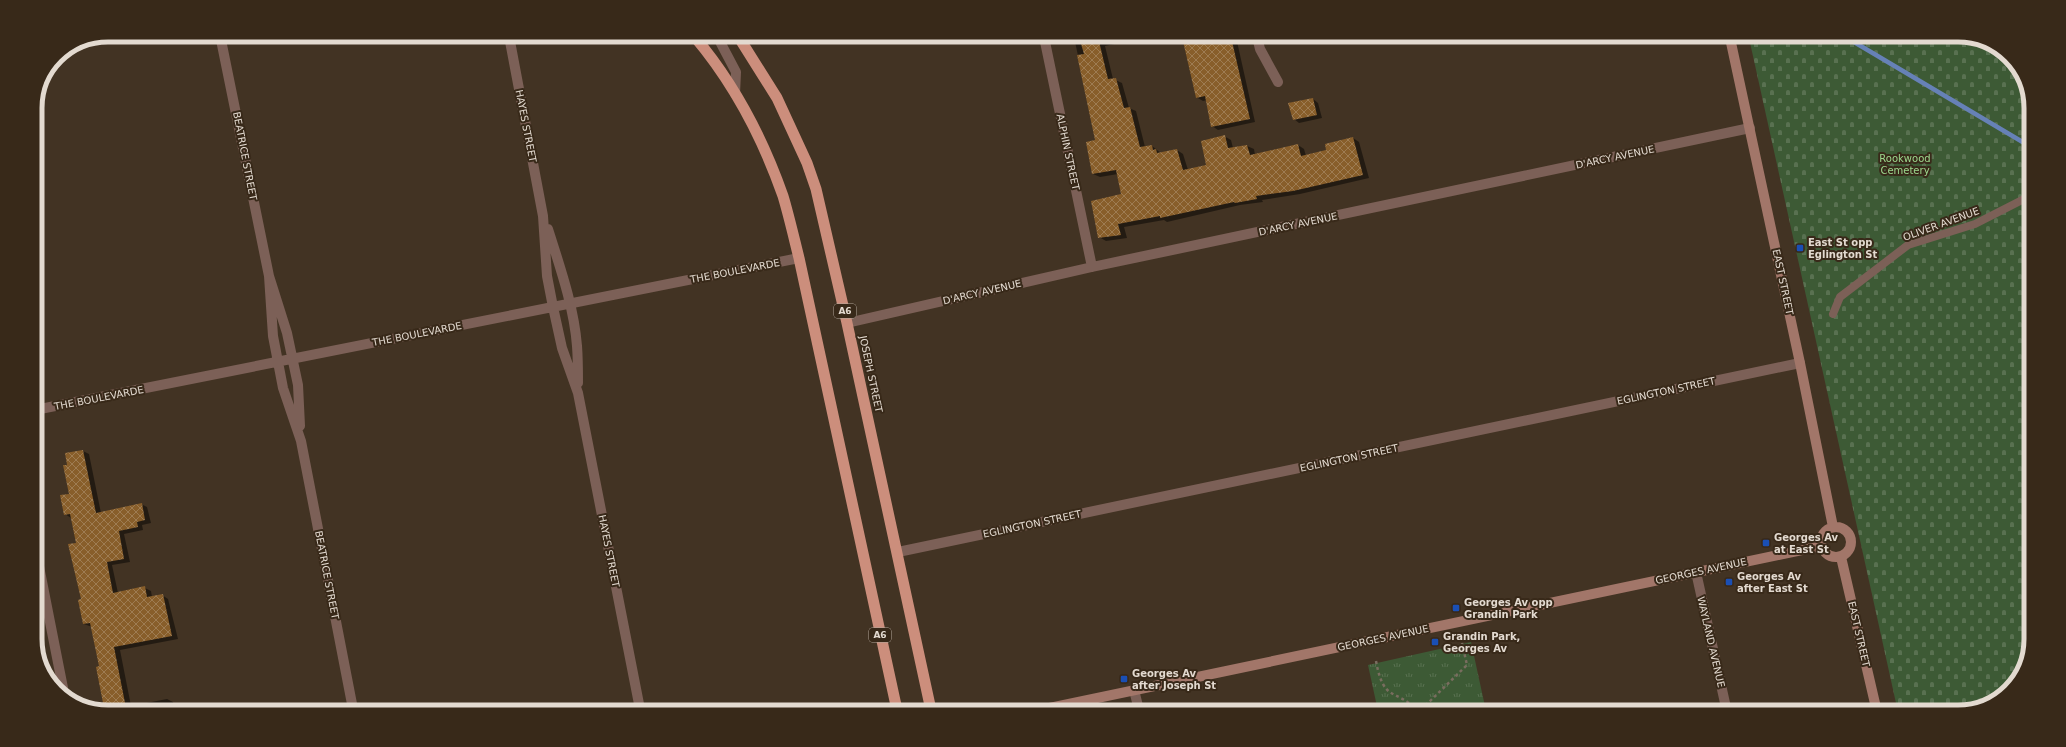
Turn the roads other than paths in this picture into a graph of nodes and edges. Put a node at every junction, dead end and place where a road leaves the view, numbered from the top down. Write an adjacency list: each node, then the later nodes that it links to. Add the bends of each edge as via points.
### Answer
1 (221, 42): 16 (street, BEATRICE STREET)
2 (509, 42): 13 (street, HAYES STREET)
3 (698, 42): 10 (highway, A6)
4 (720, 42): 10 (street, via 736,72)
5 (742, 42): 20 (highway, JOSEPH STREET / A6, via 777,98 807,163 826,225)
6 (1045, 42): 15 (street, ALPHIN STREET)
7 (1258, 42): 9 (street)
8 (1731, 42): 11 (main road, EAST STREET)
9 (1278, 82)
10 (734, 94): 14 (highway, A6, via 764,151 783,196)
11 (1750, 128): 15 (street, D'ARCY AVENUE); 23 (main road, EAST STREET)
12 (2024, 199): 19 (lane, OLIVER AVENUE, via 1975,224 1908,245 1840,297)
13 (543, 216): 17 (street, HAYES STREET, via 563,274); 18 (street, HAYES STREET, via 547,276)
14 (799, 258): 17 (street, THE BOULEVARDE); 37 (highway, A6)
15 (1092, 267): 20 (street, D'ARCY AVENUE)
16 (269, 276): 21 (street, BEATRICE STREET); 22 (street, BEATRICE STREET, via 273,336)
17 (569, 304): 18 (street, THE BOULEVARDE); 24 (street, HAYES STREET, via 577,346)
18 (553, 307): 21 (street, THE BOULEVARDE); 24 (street, HAYES STREET, via 562,348)
19 (1834, 314)
20 (847, 323): 29 (highway, JOSEPH STREET / A6)
21 (292, 359): 22 (street, THE BOULEVARDE); 26 (street, BEATRICE STREET, via 298,385)
22 (278, 362): 25 (street, THE BOULEVARDE); 26 (street, BEATRICE STREET, via 283,388)
23 (1800, 363): 27 (main road, EAST STREET); 29 (street, EGLINGTON STREET)
24 (578, 393): 36 (street, HAYES STREET)
25 (42, 409)
26 (301, 441): 35 (street, BEATRICE STREET)
27 (1834, 527): 28 (main road, via 1824,532); 30 (main road, via 1844,529 1851,536 1851,547)
28 (1821, 546): 30 (main road, via 1831,557); 31 (main road, GEORGES AVENUE)
29 (898, 552): 38 (highway, JOSEPH STREET / A6)
30 (1841, 557): 42 (main road, EAST STREET)
31 (1696, 572): 34 (main road, GEORGES AVENUE); 41 (street, WAYLAND AVENUE)
32 (42, 581): 33 (street)
33 (63, 686)
34 (1134, 690): 39 (main road, GEORGES AVENUE); 40 (street)
35 (352, 705)
36 (639, 705)
37 (896, 705)
38 (930, 705)
39 (1064, 705)
40 (1138, 705)
41 (1725, 705)
42 (1875, 705)

